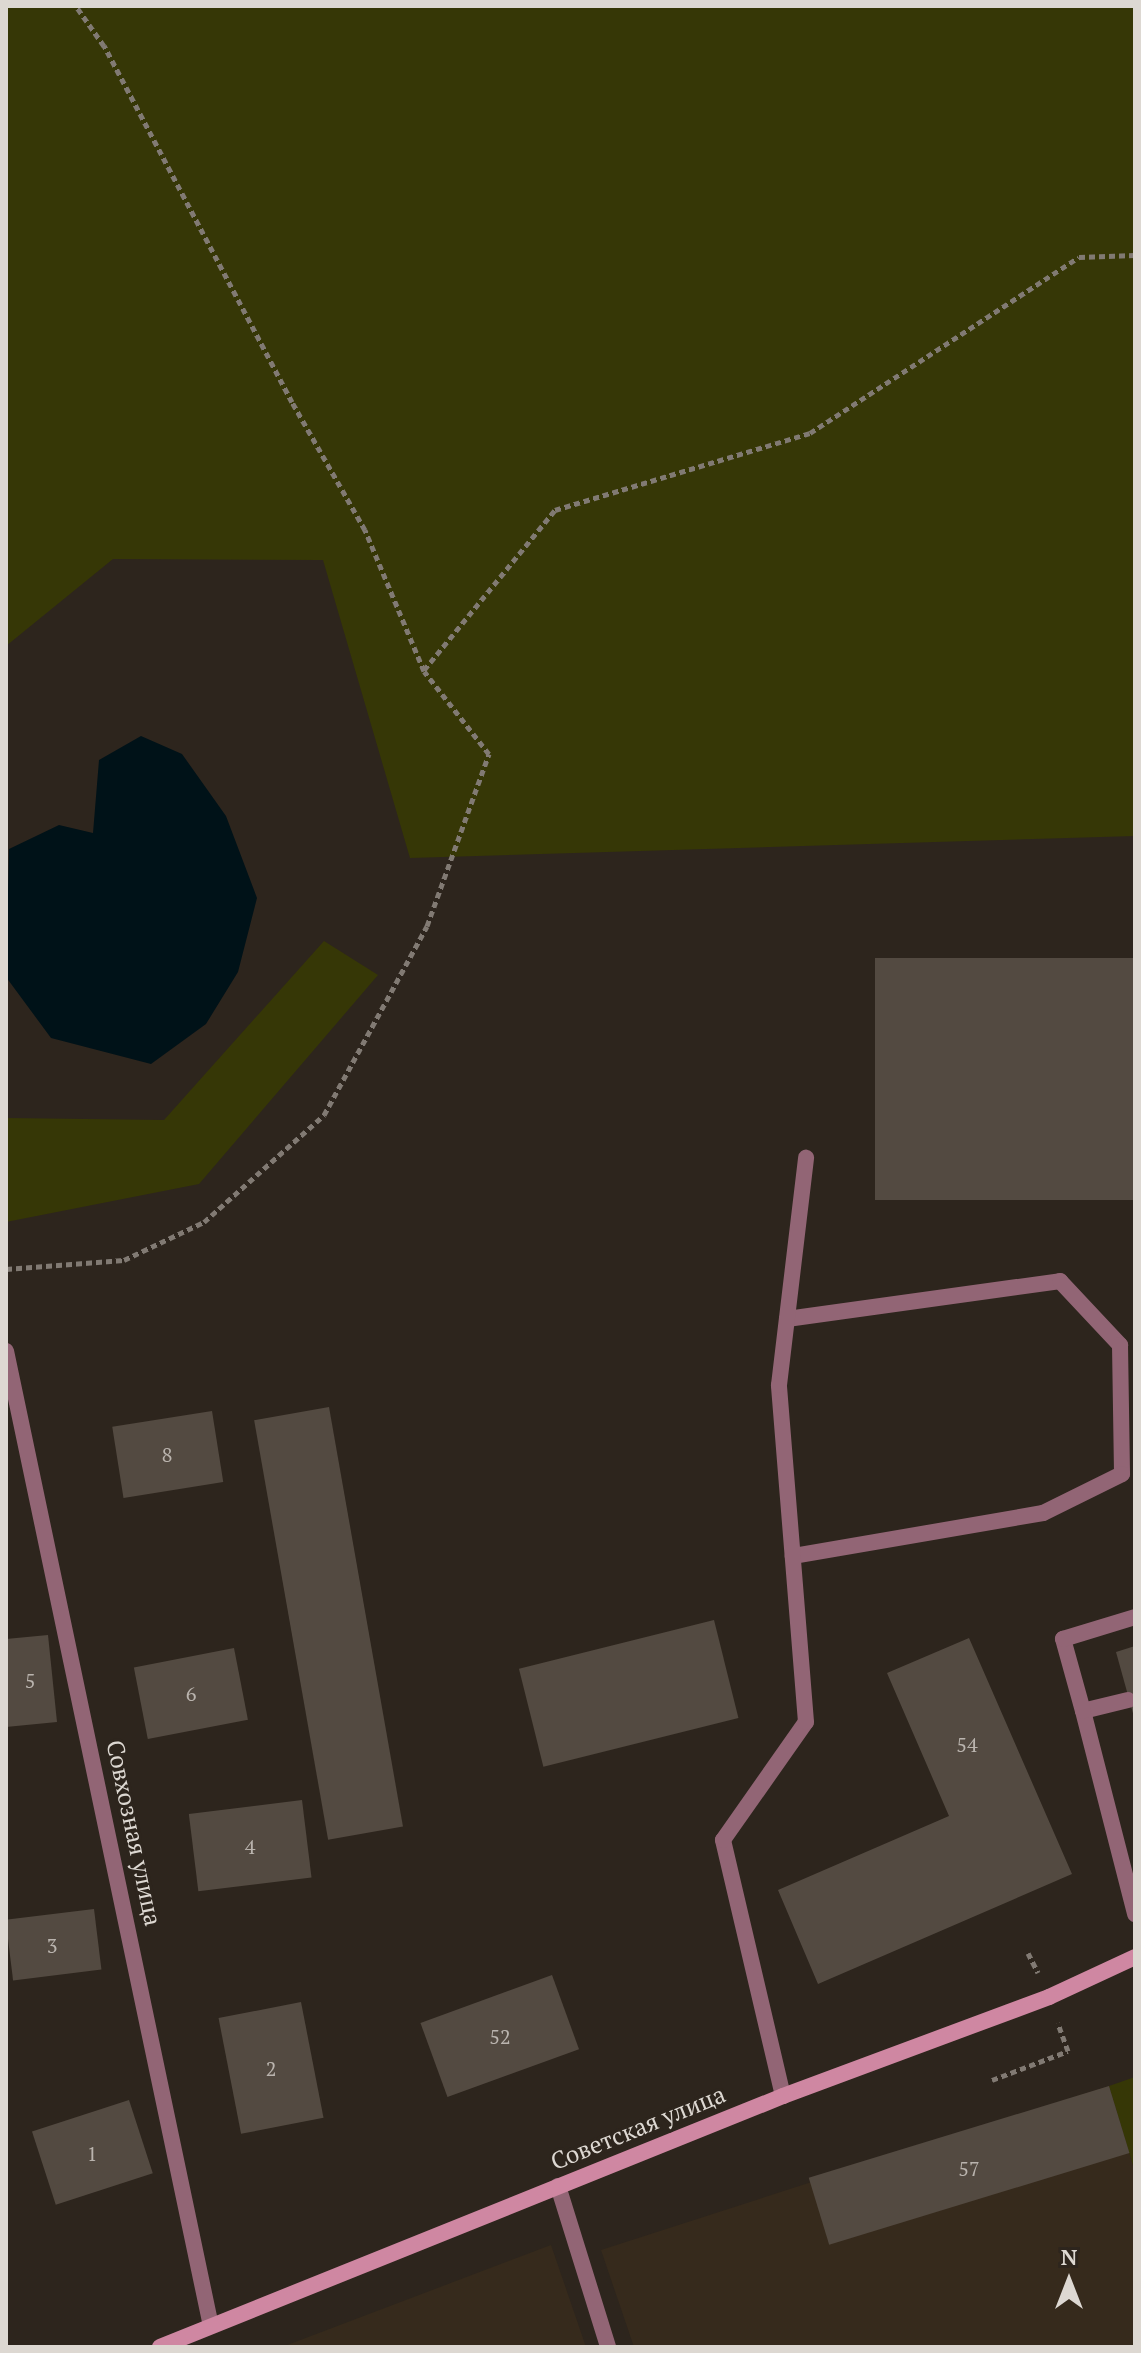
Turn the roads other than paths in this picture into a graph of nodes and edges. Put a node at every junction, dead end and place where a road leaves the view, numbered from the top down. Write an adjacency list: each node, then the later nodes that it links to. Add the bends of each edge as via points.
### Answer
1 (806, 1158): 2 (street)
2 (787, 1319): 4 (street, via 779,1385); 4 (street, via 1060,1281 1120,1345 1122,1474 1043,1513)
3 (6, 1351): 12 (street, Совхозная улица)
4 (793, 1556): 10 (street, via 806,1722 723,1840)
5 (1135, 1617): 7 (street, via 1063,1639)
6 (1128, 1700): 7 (street)
7 (1083, 1711): 8 (street)
8 (1135, 1914)
9 (1135, 1957): 10 (main road, Советская улица, via 1049,1997)
10 (783, 2096): 11 (main road, Советская улица)
11 (558, 2186): 12 (main road, Советская улица); 14 (street)
12 (211, 2326): 13 (main road, Советская улица)
13 (160, 2347)
14 (608, 2347)

